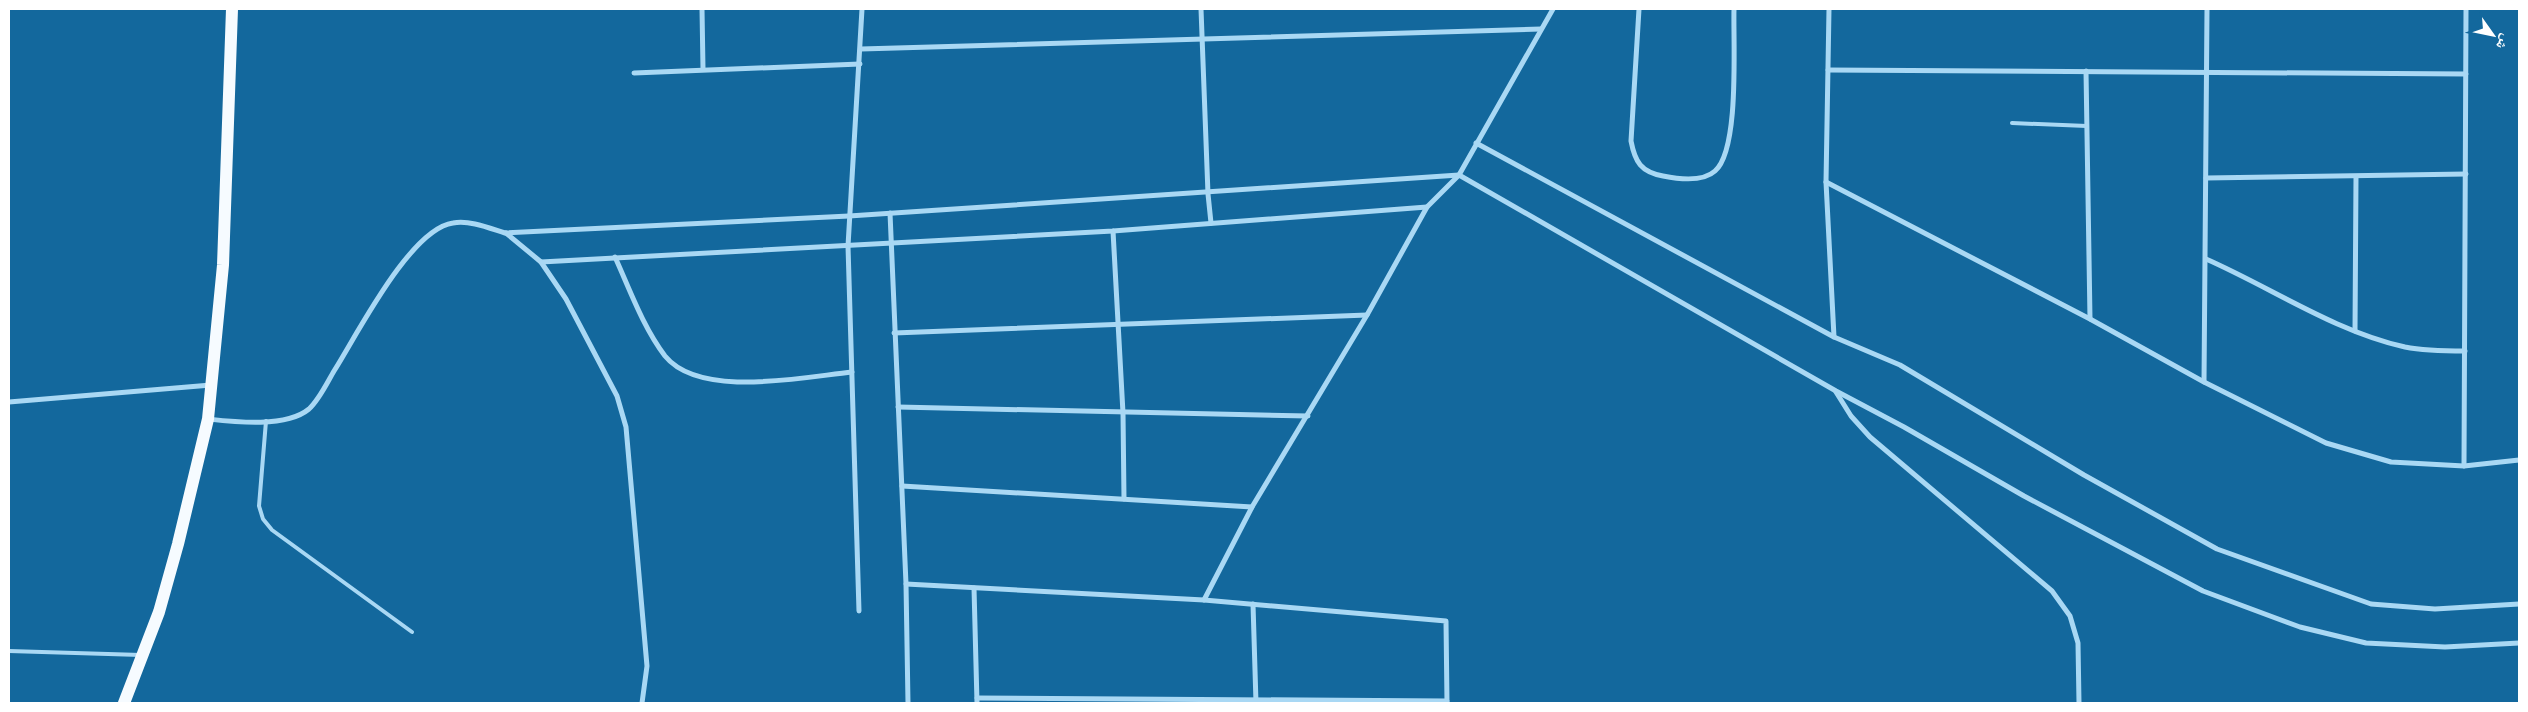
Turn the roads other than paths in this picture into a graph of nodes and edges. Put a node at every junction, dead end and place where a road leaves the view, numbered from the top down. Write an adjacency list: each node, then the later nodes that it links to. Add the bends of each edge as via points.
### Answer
1 (232, 9): 50 (main road, via 224,246)
2 (702, 9): 15 (street)
3 (862, 9): 13 (street)
4 (1201, 9): 12 (street)
5 (1553, 9): 11 (street)
6 (1639, 9): 7 (street, via 1631,141 1634,159 1640,168 1650,173 1689,178 1715,171 1728,147)
7 (1734, 9)
8 (1829, 9): 16 (street)
9 (2207, 9): 18 (street)
10 (2466, 9): 20 (street)
11 (1541, 29): 12 (street); 23 (street)
12 (1203, 40): 13 (street); 29 (street)
13 (861, 49): 14 (street)
14 (860, 64): 15 (street); 32 (street)
15 (702, 69): 19 (street)
16 (1828, 70): 17 (street); 28 (street)
17 (2086, 70): 18 (street); 22 (street)
18 (2206, 72): 20 (street); 27 (street)
19 (634, 73)
20 (2466, 74): 24 (street)
21 (2012, 123): 22 (lane)
22 (2087, 126): 42 (street)
23 (1476, 143): 25 (street); 46 (street)
24 (2466, 174): 26 (street); 47 (street)
25 (1459, 175): 29 (street); 30 (street); 51 (street)
26 (2356, 176): 27 (street); 44 (street)
27 (2206, 178): 39 (street)
28 (1826, 182): 42 (street); 46 (street)
29 (1208, 194): 31 (street); 33 (street)
30 (1428, 207): 33 (street); 41 (street)
31 (890, 213): 32 (street); 36 (street)
32 (849, 216): 35 (street); 37 (street)
33 (1211, 223): 34 (street)
34 (1113, 231): 36 (street); 43 (street)
35 (505, 233): 40 (street); 57 (street, via 475,224 452,223 424,238 394,275 308,410 290,418)
36 (890, 243): 37 (street); 45 (street)
37 (848, 246): 38 (street); 48 (street)
38 (615, 257): 40 (street); 48 (street, via 648,329 666,357 693,376 744,382)
39 (2206, 259): 44 (street); 49 (street)
40 (541, 262): 77 (street, via 592,346 617,396 626,427 647,666)
41 (1367, 315): 43 (street); 55 (street)
42 (2090, 319): 49 (street)
43 (1118, 323): 45 (street); 54 (street)
44 (2354, 331): 47 (street, via 2406,347)
45 (894, 333): 53 (street)
46 (1834, 337): 67 (street, via 1900,365 2100,485 2217,549 2371,604 2435,609)
47 (2465, 351): 59 (street)
48 (852, 372): 68 (street)
49 (2204, 382): 59 (street, via 2340,448 2391,462)
50 (212, 384): 52 (street); 56 (main road)
51 (1836, 391): 70 (street, via 2024,496 2212,594 2300,626 2366,643 2445,647); 79 (street, via 1870,438 2052,591 2070,616 2078,643)
52 (9, 402)
53 (898, 407): 54 (street); 60 (street)
54 (1123, 413): 55 (street); 61 (street)
55 (1308, 416): 62 (street)
56 (208, 419): 57 (street, via 243,423); 72 (main road, via 178,544)
57 (266, 421): 69 (lane, via 259,506 263,519 272,530)
58 (2519, 460): 59 (street)
59 (2464, 466)
60 (902, 486): 61 (street); 63 (street)
61 (1124, 499): 62 (street)
62 (1252, 507): 65 (street)
63 (906, 584): 64 (street); 78 (street)
64 (974, 588): 65 (street); 73 (street)
65 (1204, 600): 66 (street)
66 (1252, 604): 74 (street); 75 (street, via 1446,621)
67 (2519, 604)
68 (859, 611)
69 (412, 632)
70 (2519, 643)
71 (9, 652): 72 (lane)
72 (143, 655): 76 (main road)
73 (977, 701): 74 (street)
74 (1256, 701): 75 (street)
75 (1447, 702)
76 (124, 703)
77 (642, 703)
78 (908, 703)
79 (2079, 703)

